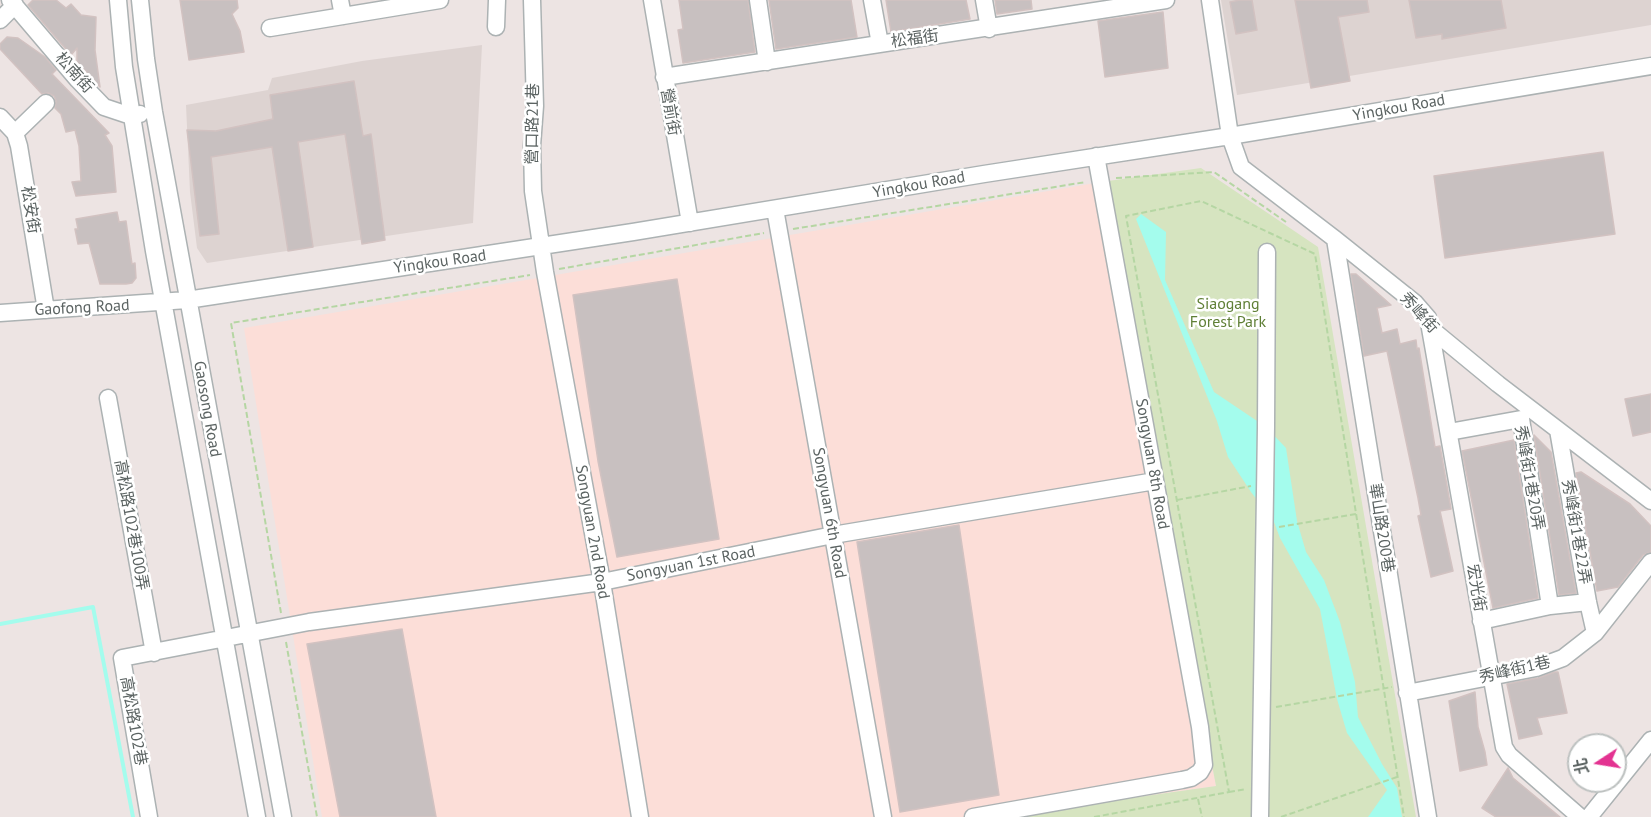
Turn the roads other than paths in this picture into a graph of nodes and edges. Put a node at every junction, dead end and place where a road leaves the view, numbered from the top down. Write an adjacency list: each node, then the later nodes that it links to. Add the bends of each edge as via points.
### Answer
1 (118, 0): 25 (street, Gaosong Road)
2 (140, 0): 24 (street, Gaosong Road)
3 (440, 0): 14 (street)
4 (497, 0): 16 (street)
5 (532, 0): 33 (street, 營口路21巷, via 533,191)
6 (652, 0): 22 (street, 營前街)
7 (758, 0): 20 (street)
8 (872, 0): 19 (street)
9 (984, 0): 18 (street)
10 (1166, 0): 13 (street, 松福街)
11 (1210, 0): 28 (street, 秀峰街)
12 (13, 3): 15 (street); 25 (street, 松南街, via 104,107)
13 (1093, 6): 18 (street, 松福街)
14 (341, 8): 17 (street)
15 (0, 20)
16 (496, 27)
17 (270, 28)
18 (989, 29): 19 (street, 松福街)
19 (880, 44): 20 (street, 松福街)
20 (767, 62): 22 (street, 松福街)
21 (1651, 66): 28 (street, Yingkou Road)
22 (664, 77): 31 (street, 營前街)
23 (46, 103): 27 (street)
24 (154, 112): 25 (street, 松南街); 35 (street, Gaosong Road)
25 (131, 116): 36 (street, Gaosong Road)
26 (0, 117): 27 (street, 松安街)
27 (15, 134): 37 (street, 松安街)
28 (1230, 136): 29 (street, Yingkou Road); 32 (street, 秀峰街, via 1241,167)
29 (1096, 156): 30 (street, Yingkou Road); 43 (street, Songyuan 8th Road)
30 (775, 209): 31 (street, Yingkou Road); 45 (street, Songyuan 6th Road)
31 (690, 223): 33 (street, Yingkou Road)
32 (1335, 239): 39 (street, 秀峰街, via 1415,303 1428,318); 56 (street, 華山路200巷)
33 (541, 247): 35 (street, Yingkou Road); 47 (street, Songyuan 2nd Road)
34 (1267, 252): 64 (street)
35 (187, 300): 36 (street, Yingkou Road); 52 (street, Gaosong Road)
36 (163, 303): 37 (street, Gaofong Road); 53 (street, Gaosong Road)
37 (46, 310): 38 (street, Gaofong Road)
38 (0, 313)
39 (1430, 328): 41 (street, 秀峰街); 42 (street, 宏光街)
40 (108, 398): 54 (street, 高松路102巷100弄)
41 (1558, 430): 44 (street, 秀峰街); 48 (street, 秀峰街1巷22弄)
42 (1449, 432): 49 (street, 秀峰街1巷20弄, via 1521,419); 50 (street, 宏光街)
43 (1155, 481): 45 (street, Songyuan 1st Road); 63 (street, Songyuan 8th Road, via 1204,765 1191,778)
44 (1651, 501)
45 (833, 535): 47 (street, Songyuan 1st Road); 62 (street, Songyuan 6th Road)
46 (1651, 562): 51 (street, 秀峰街1巷)
47 (602, 582): 52 (street, Songyuan 1st Road); 61 (street, Songyuan 2nd Road)
48 (1588, 602): 49 (street); 51 (street, 秀峰街1巷22弄)
49 (1550, 606): 50 (street)
50 (1481, 621): 55 (street, 宏光街)
51 (1595, 633): 55 (street, 秀峰街1巷, via 1563,658)
52 (249, 635): 53 (street, Songyuan 1st Road); 60 (street, Gaosong Road)
53 (225, 639): 54 (street, 高松路102巷); 59 (street, Gaosong Road)
54 (154, 652): 58 (street, 高松路102巷, via 122,658)
55 (1490, 677): 56 (street, 秀峰街1巷); 66 (street, 宏光街, via 1501,735 1509,755)
56 (1407, 689): 65 (street, 華山路200巷)
57 (1651, 740): 67 (street)
58 (149, 817)
59 (257, 817)
60 (283, 817)
61 (640, 817)
62 (883, 817)
63 (973, 817)
64 (1260, 817)
65 (1428, 817)
66 (1580, 817)
67 (1589, 817)

